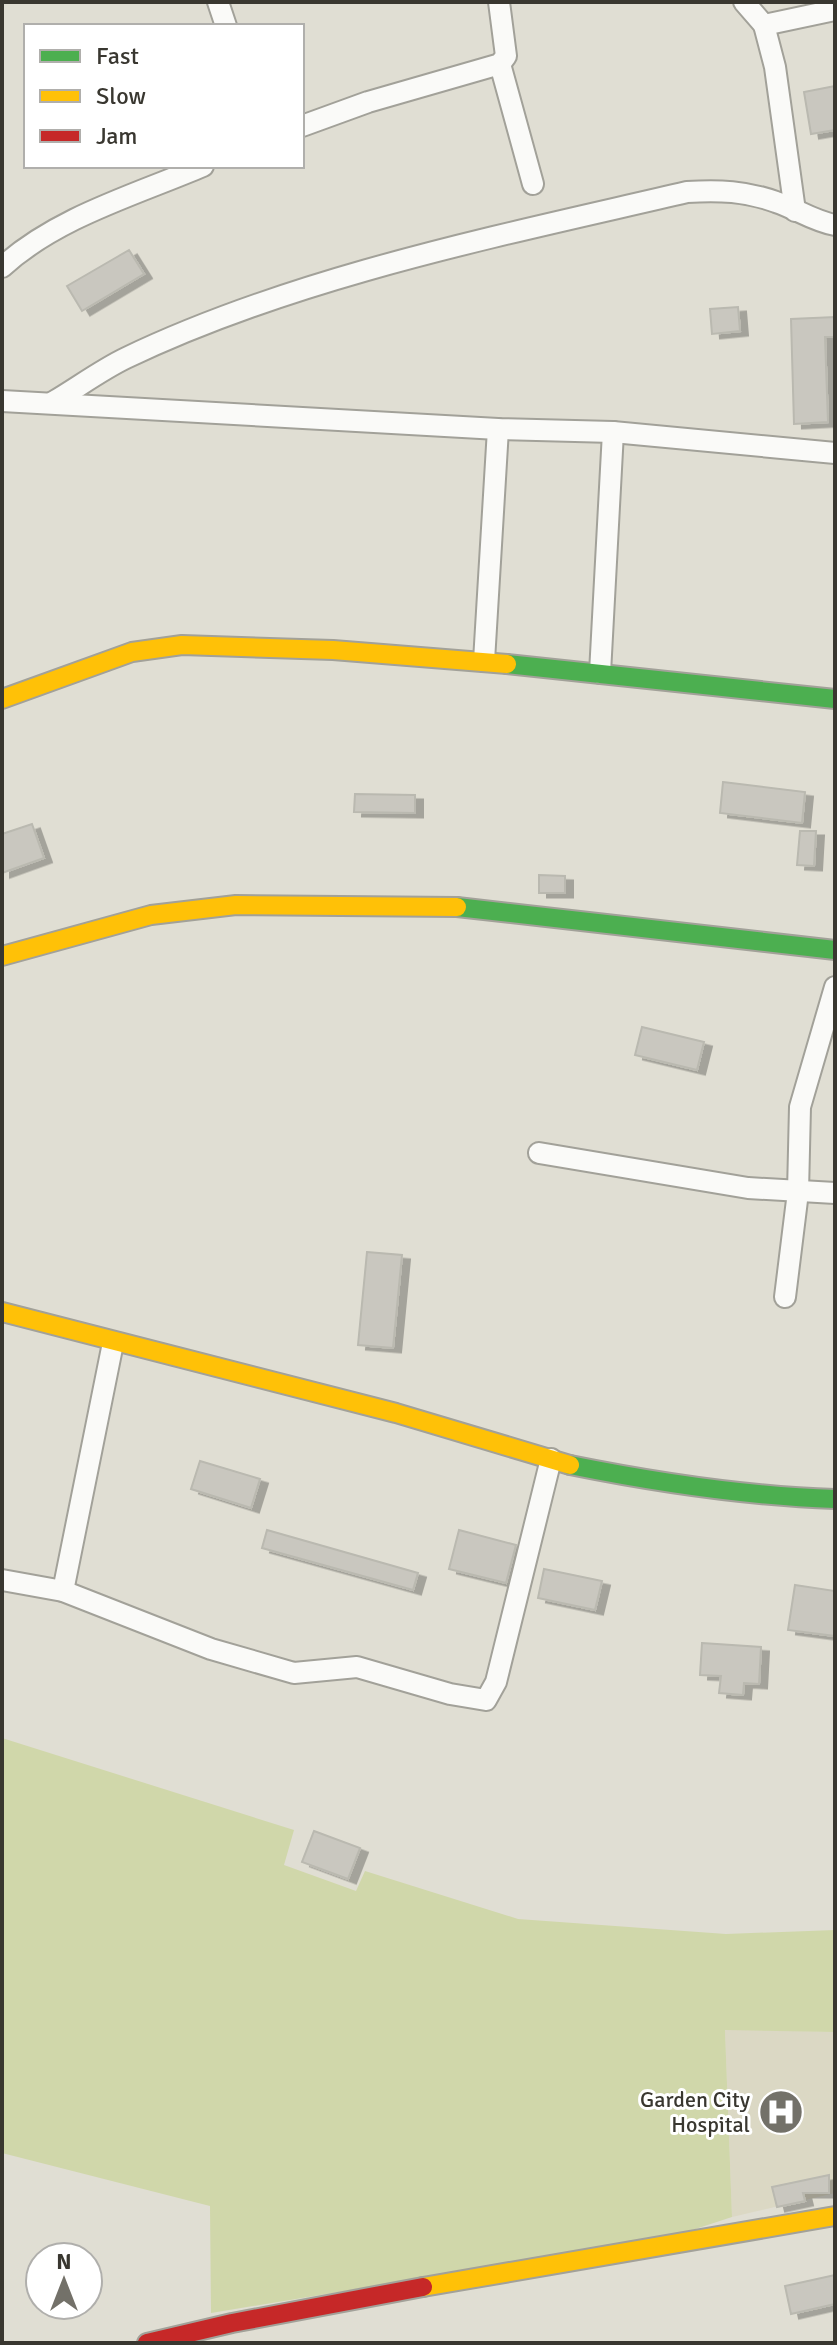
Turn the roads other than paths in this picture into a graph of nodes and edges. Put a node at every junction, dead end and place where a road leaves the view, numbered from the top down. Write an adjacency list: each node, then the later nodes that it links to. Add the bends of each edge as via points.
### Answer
1 (218, 2): 5 (street)
2 (499, 2): 7 (street, via 506,56)
3 (744, 2): 6 (street)
4 (835, 10): 6 (street)
5 (225, 24)
6 (764, 25): 11 (street)
7 (500, 64): 8 (street); 10 (street)
8 (304, 125)
9 (198, 168): 13 (street, via 68,222)
10 (533, 184)
11 (795, 211): 12 (street); 15 (street, via 731,190 687,192 512,234 327,284 209,323 123,359)
12 (835, 225)
13 (2, 267)
14 (2, 401): 15 (street)
15 (53, 402): 16 (street)
16 (498, 429): 17 (street); 19 (street)
17 (613, 432): 18 (street); 20 (street)
18 (835, 453)
19 (484, 661): 20 (street); 21 (street, via 333,650 154,647)
20 (600, 673): 22 (street)
21 (2, 699)
22 (835, 699)
23 (835, 950): 24 (street, via 464,907 236,905 151,915)
24 (2, 956)
25 (835, 987): 27 (street, via 800,1107)
26 (539, 1153): 27 (street)
27 (798, 1192): 28 (street); 29 (street)
28 (835, 1193)
29 (785, 1297)
30 (2, 1312): 31 (street)
31 (113, 1343): 32 (street, via 396,1413); 35 (street)
32 (551, 1459): 33 (street, via 661,1483 764,1497); 35 (street, via 496,1682 486,1700 357,1667 294,1673 211,1649)
33 (835, 1499)
34 (2, 1580): 35 (street)
35 (63, 1591)
36 (835, 2216): 37 (street, via 256,2315)
37 (147, 2343)

